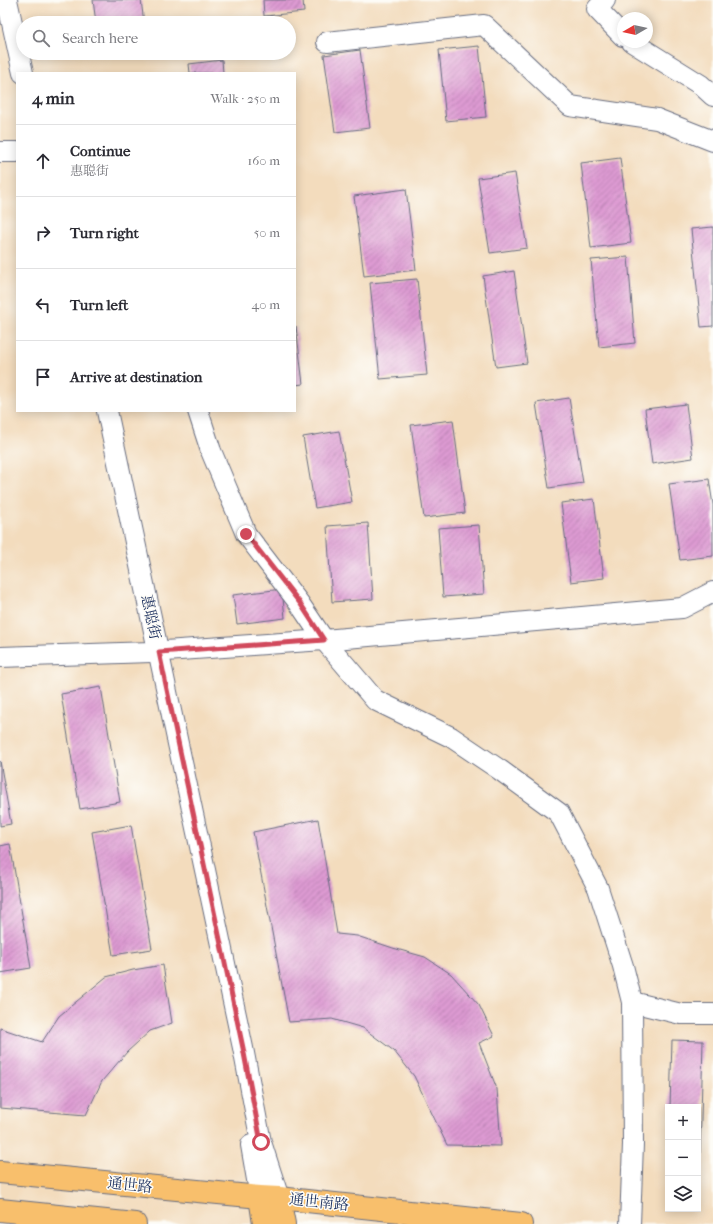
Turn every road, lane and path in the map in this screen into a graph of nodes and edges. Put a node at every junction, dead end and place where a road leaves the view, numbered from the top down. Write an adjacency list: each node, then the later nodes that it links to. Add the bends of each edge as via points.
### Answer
1 (7, 0): 6 (street)
2 (17, 0): 4 (street)
3 (605, 0): 5 (street, via 597,9)
4 (20, 16)
5 (617, 30)
6 (16, 41)
7 (327, 42): 14 (street, via 484,25 570,106 657,119)
8 (642, 48): 13 (street, via 702,85)
9 (20, 60): 11 (street)
10 (30, 60): 12 (street)
11 (23, 72)
12 (33, 72)
13 (713, 96)
14 (713, 141)
15 (0, 152): 16 (street)
16 (16, 152)
17 (98, 412): 22 (street, 惠聪街)
18 (107, 412): 22 (street, 惠聪街)
19 (198, 412): 21 (street, via 246,534 300,603)
20 (713, 592): 21 (street, via 682,608)
21 (324, 640): 22 (street); 24 (street, via 375,700 450,737 559,813 598,888)
22 (155, 652): 23 (street); 27 (street, 惠聪街, via 241,1040)
23 (0, 657)
24 (632, 1002): 25 (street, via 681,1014); 33 (street, via 633,1144)
25 (713, 1014)
26 (0, 1172): 27 (main road, 通世路)
27 (270, 1198): 30 (main road); 31 (main road); 32 (main road, 通世南路)
28 (0, 1210): 29 (main road)
29 (136, 1224)
30 (264, 1224)
31 (284, 1224)
32 (521, 1224)
33 (630, 1224)

